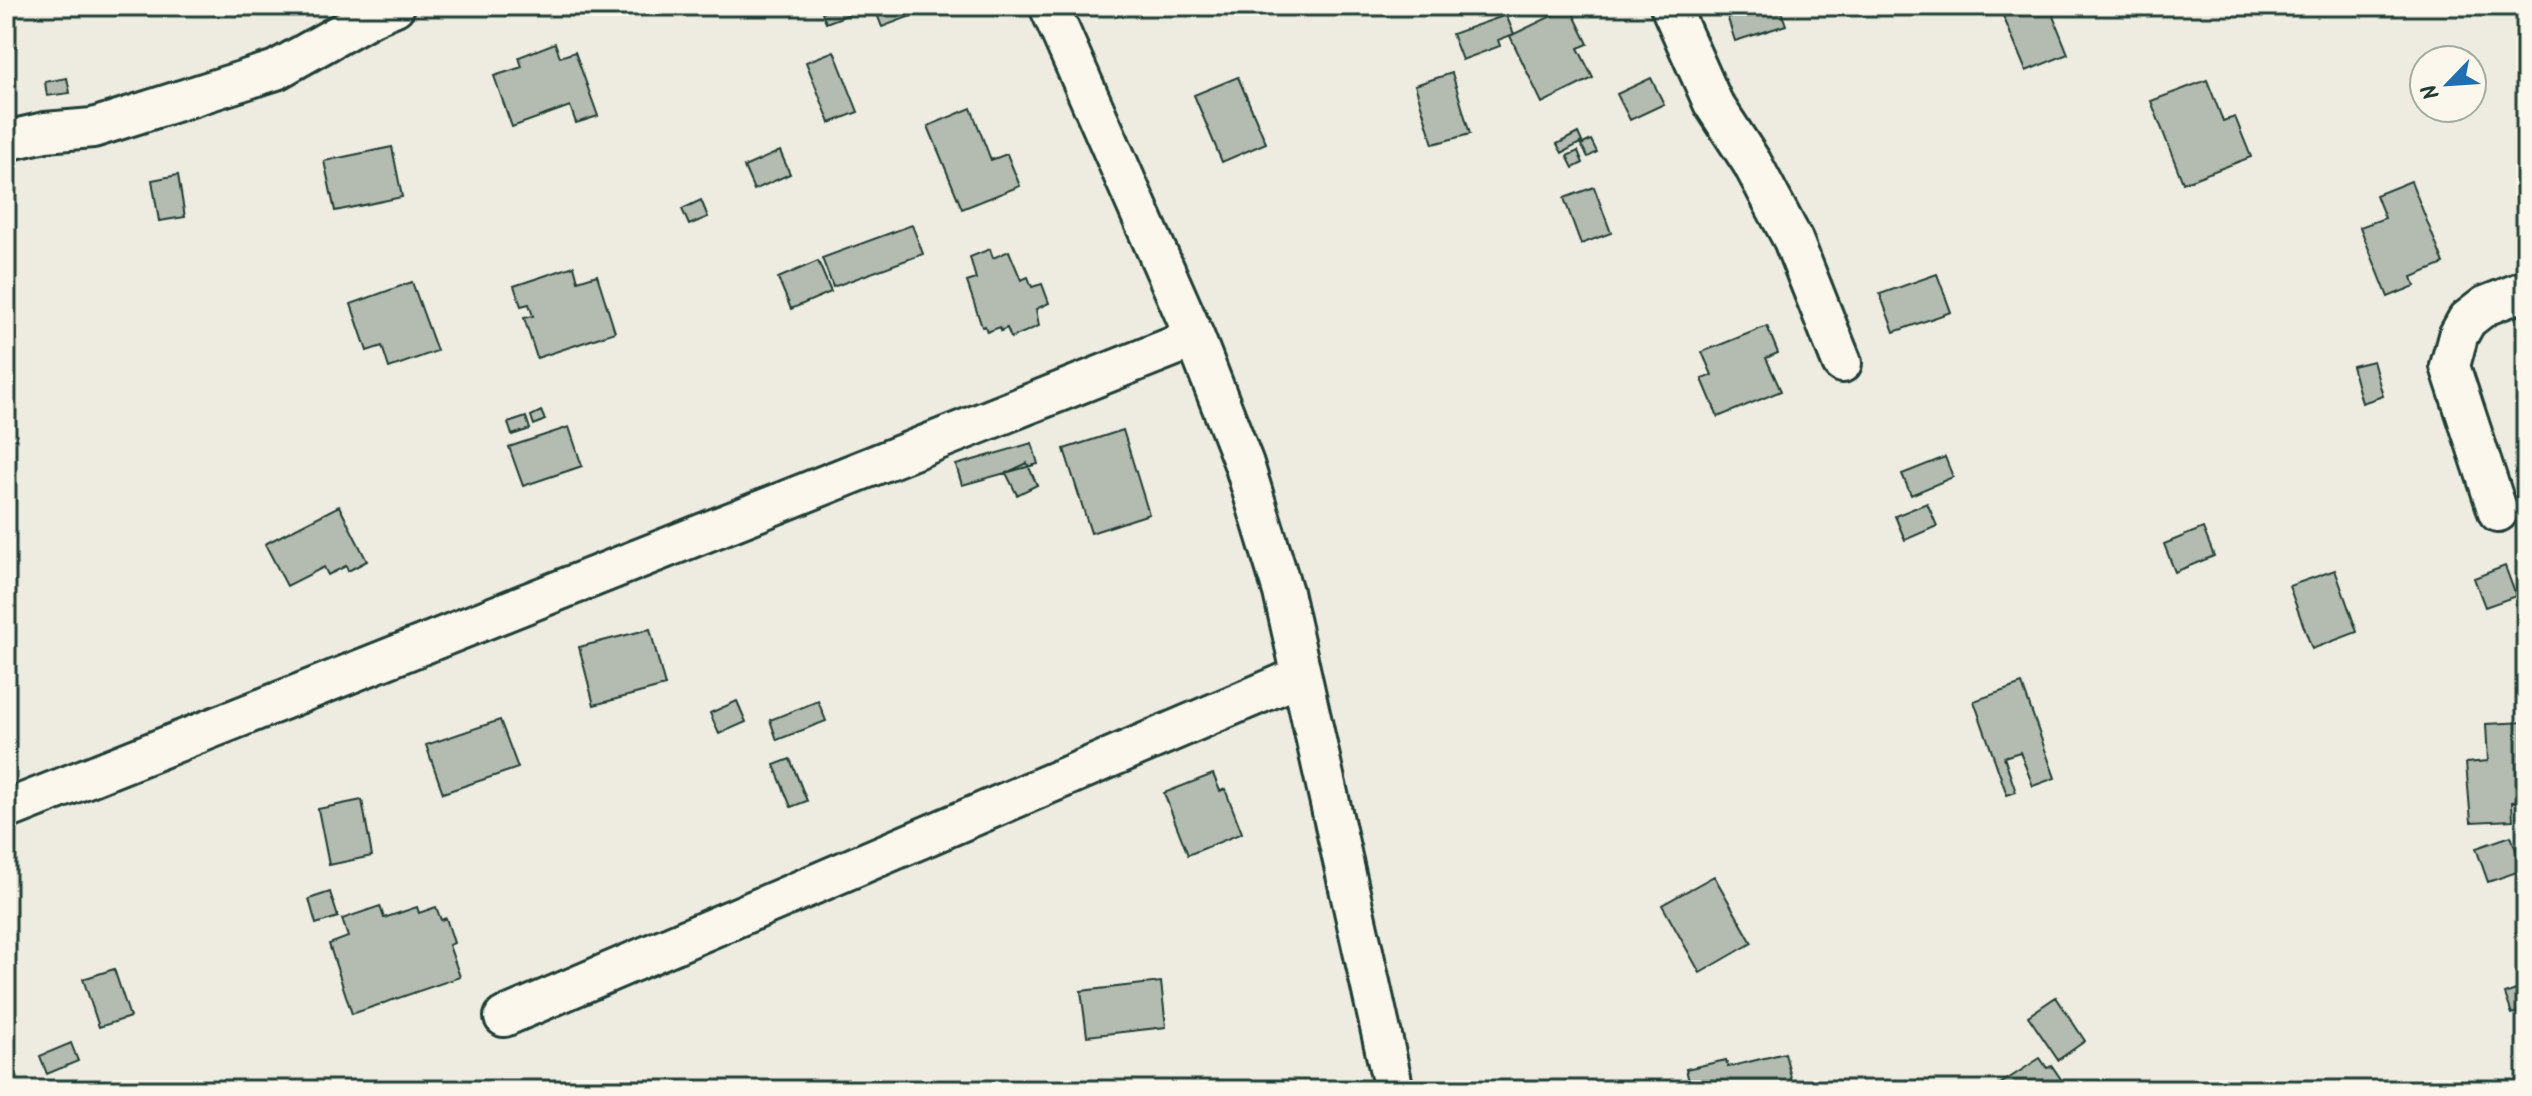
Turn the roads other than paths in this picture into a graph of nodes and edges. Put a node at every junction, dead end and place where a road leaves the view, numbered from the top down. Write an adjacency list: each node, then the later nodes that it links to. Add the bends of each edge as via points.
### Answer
1 (395, 6): 4 (street, via 276,70 93,128)
2 (1049, 6): 6 (street)
3 (1670, 6): 7 (street, via 1713,103 1793,240)
4 (6, 141)
5 (2526, 290): 8 (street, via 2485,306 2467,320 2450,366)
6 (1195, 338): 9 (street, via 1244,464 1283,592); 10 (street)
7 (1842, 363)
8 (2498, 512)
9 (1301, 676): 11 (street); 12 (street)
10 (6, 810)
11 (504, 1017)
12 (1394, 1090)

